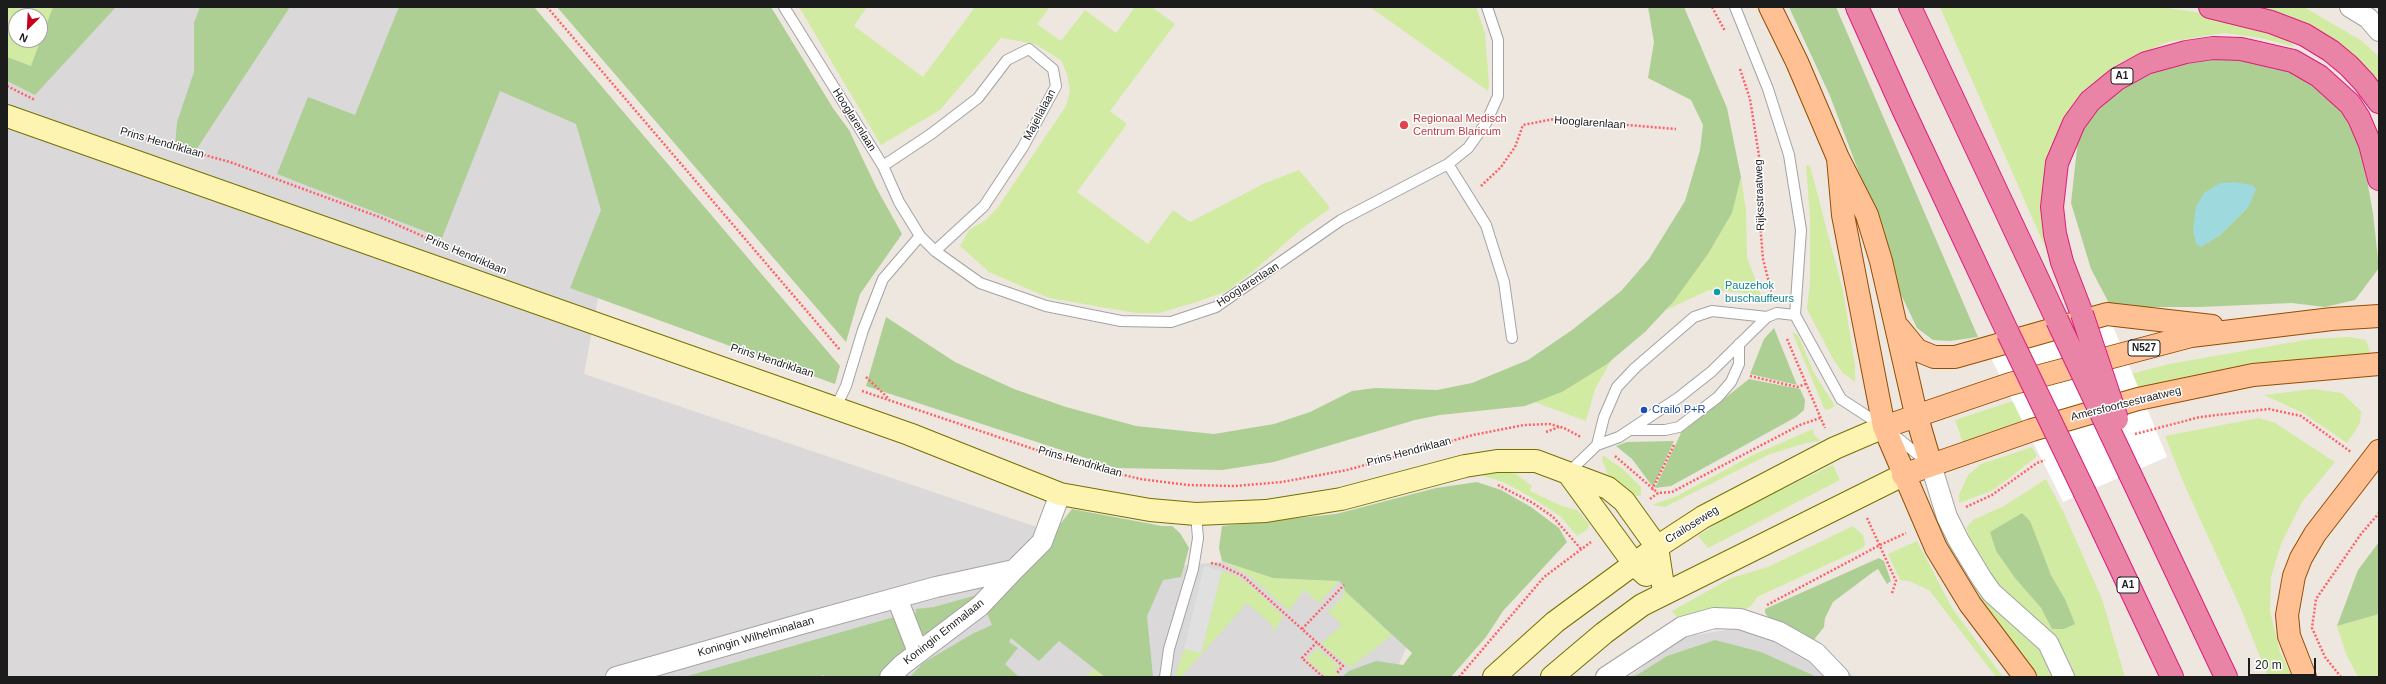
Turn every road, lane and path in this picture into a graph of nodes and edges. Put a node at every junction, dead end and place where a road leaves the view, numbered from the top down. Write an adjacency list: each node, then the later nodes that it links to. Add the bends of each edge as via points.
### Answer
1 (547, 7): 36 (path)
2 (784, 7): 22 (lane, Hooglarenlaan)
3 (1487, 7): 21 (lane, Hooglarenlaan, via 1498,40 1498,96 1486,123 1468,148)
4 (1712, 7): 12 (path)
5 (1735, 7): 29 (lane, via 1768,89 1789,155 1801,230)
6 (1770, 7): 20 (main road, via 1797,62)
7 (1857, 7): 92 (highway, A1, bridge, via 1902,108)
8 (1910, 7): 54 (highway, A1, bridge)
9 (2210, 7): 15 (highway, via 2271,22 2305,35 2349,66)
10 (2350, 7): 11 (street, via 2368,18)
11 (2379, 31)
12 (1728, 37)
13 (1738, 64): 28 (path, Rijksstraatweg, via 1750,99 1759,156 1758,200 1763,260)
14 (7, 86): 16 (path)
15 (2379, 102)
16 (42, 103)
17 (7, 116): 41 (main road, Prins Hendriklaan)
18 (1676, 129): 24 (path, Hooglarenlaan, via 1554,119 1523,125 1515,147 1501,167 1488,181)
19 (138, 136): 26 (path, Prins Hendriklaan, via 230,162 382,218)
20 (1838, 158): 31 (main road, via 1867,216); 45 (main road, via 1843,215)
21 (1448, 164): 24 (lane); 27 (lane, Hooglarenlaan, via 1341,220 1216,307 1171,322 1121,321 1046,306 980,283)
22 (883, 166): 25 (lane, Hooglarenlaan, via 898,202); 27 (lane, Majellalaan, via 978,98 1007,60 1029,49 1053,68 1056,86 1024,147 984,206)
23 (2379, 179): 54 (highway, A1, bridge, via 2370,144 2350,104 2319,76 2293,61 2241,49 2213,48 2186,52 2146,63 2117,79 2090,101 2074,123 2057,163 2052,207 2055,234)
24 (1467, 195): 33 (lane, via 1486,225 1504,282)
25 (920, 236): 27 (lane, Hooglarenlaan); 36 (lane, via 883,279 863,330)
26 (433, 241)
27 (935, 251)
28 (1772, 315): 29 (lane); 34 (lane); 38 (path, Rijksstraatweg); 49 (lane, via 1712,311 1694,318 1634,368 1617,388 1604,417)
29 (1795, 316): 45 (lane, via 1806,340 1841,398)
30 (2379, 316): 32 (main road, N527)
31 (1896, 323): 32 (main road, via 1917,350 1934,357 1955,356 2107,314); 42 (main road)
32 (2240, 330): 42 (main road, N527, via 2191,336 2125,352 2010,384)
33 (1512, 338)
34 (1739, 344): 37 (lane, via 1739,364); 46 (lane, via 1711,372)
35 (2379, 364): 52 (main road, Amersfoortsestraatweg, via 2253,375 2138,398 2053,423)
36 (853, 365): 39 (lane); 40 (path)
37 (1736, 370): 38 (path, via 1797,387); 44 (lane, via 1731,382 1718,397)
38 (1806, 384): 58 (path, Rijksstraatweg, via 1820,418 1787,432 1672,492)
39 (846, 386): 40 (path, Prins Hendriklaan); 41 (lane)
40 (890, 400): 43 (path, Prins Hendriklaan, via 1072,462 1140,479 1186,485 1235,486 1282,482 1347,470 1473,435 1524,426)
41 (835, 409): 59 (main road, Prins Hendriklaan, via 909,434)
42 (1916, 414): 45 (main road, Crailoseweg / N527); 52 (main road)
43 (1559, 426): 47 (path); 49 (path, Prins Hendriklaan)
44 (1678, 427): 46 (lane, via 1665,430); 57 (path, via 1678,436)
45 (1884, 427): 52 (lane); 55 (main road); 67 (main road, Crailoseweg / N527, via 1835,448 1716,509)
46 (1631, 430): 49 (lane)
47 (1546, 432)
48 (2127, 436): 51 (path, via 2200,416 2269,409 2301,416)
49 (1597, 445): 53 (lane); 57 (path, Prins Hendriklaan, via 1618,458)
50 (2052, 458): 63 (path, via 2037,463 1992,495)
51 (2374, 459): 94 (main road, via 2318,529 2300,558 2294,576 2287,615 2289,636)
52 (1931, 465): 55 (main road); 63 (street)
53 (1568, 473): 61 (main road, Prins Hendriklaan, via 1608,488 1624,501); 62 (main road, Prins Hendriklaan, via 1536,461 1496,461 1449,470 1341,499 1266,511); 65 (main road)
54 (2132, 473): 93 (highway, A1)
55 (1903, 475): 64 (main road); 73 (main road)
56 (1493, 483): 68 (path, via 1533,503 1553,517)
57 (1652, 490): 58 (path, Prins Hendriklaan)
58 (1658, 493): 61 (path)
59 (1060, 494): 62 (main road, Prins Hendriklaan, via 1128,507); 71 (street, via 1042,542)
60 (2379, 512): 95 (path, via 2316,599 2312,628 2325,657)
61 (1633, 513): 67 (main road, Prins Hendriklaan)
62 (1196, 514): 69 (lane, via 1198,538)
63 (1947, 515): 91 (street, via 1982,579 1997,598 2048,643)
64 (1924, 525): 66 (path); 90 (main road, via 1970,604)
65 (1609, 530): 68 (path); 70 (main road)
66 (1880, 545): 74 (path, via 1896,581); 76 (path)
67 (1657, 547): 70 (main road, Crailoseweg / N527); 73 (main road, Prins Hendriklaan)
68 (1581, 549): 85 (path, via 1544,577)
69 (1194, 561): 77 (path, via 1220,565 1244,576); 83 (lane, via 1169,649)
70 (1635, 565): 73 (main road); 86 (main road, Crailoseweg / N527, via 1556,622)
71 (1014, 570): 75 (street, Koningin Wilhelminalaan); 79 (street, Koningin Emmalaan, via 980,606)
72 (1344, 585): 77 (path)
73 (1664, 592): 87 (main road, via 1604,632)
74 (1892, 593)
75 (897, 598): 79 (street); 81 (street, Koningin Wilhelminalaan)
76 (1740, 619): 88 (street, via 1714,618 1682,627); 89 (street, via 1779,632 1810,650)
77 (1302, 629): 78 (path)
78 (1317, 642): 80 (path, via 1343,666); 84 (path, via 1302,658)
79 (918, 652): 82 (street, Koningin Emmalaan)
80 (1337, 673)
81 (616, 677)
82 (890, 677)
83 (1165, 677)
84 (1323, 677)
85 (1459, 677)
86 (1494, 677)
87 (1552, 677)
88 (1606, 677)
89 (1839, 677)
90 (2025, 677)
91 (2064, 677)
92 (2172, 677)
93 (2226, 677)
94 (2305, 677)
95 (2341, 677)

